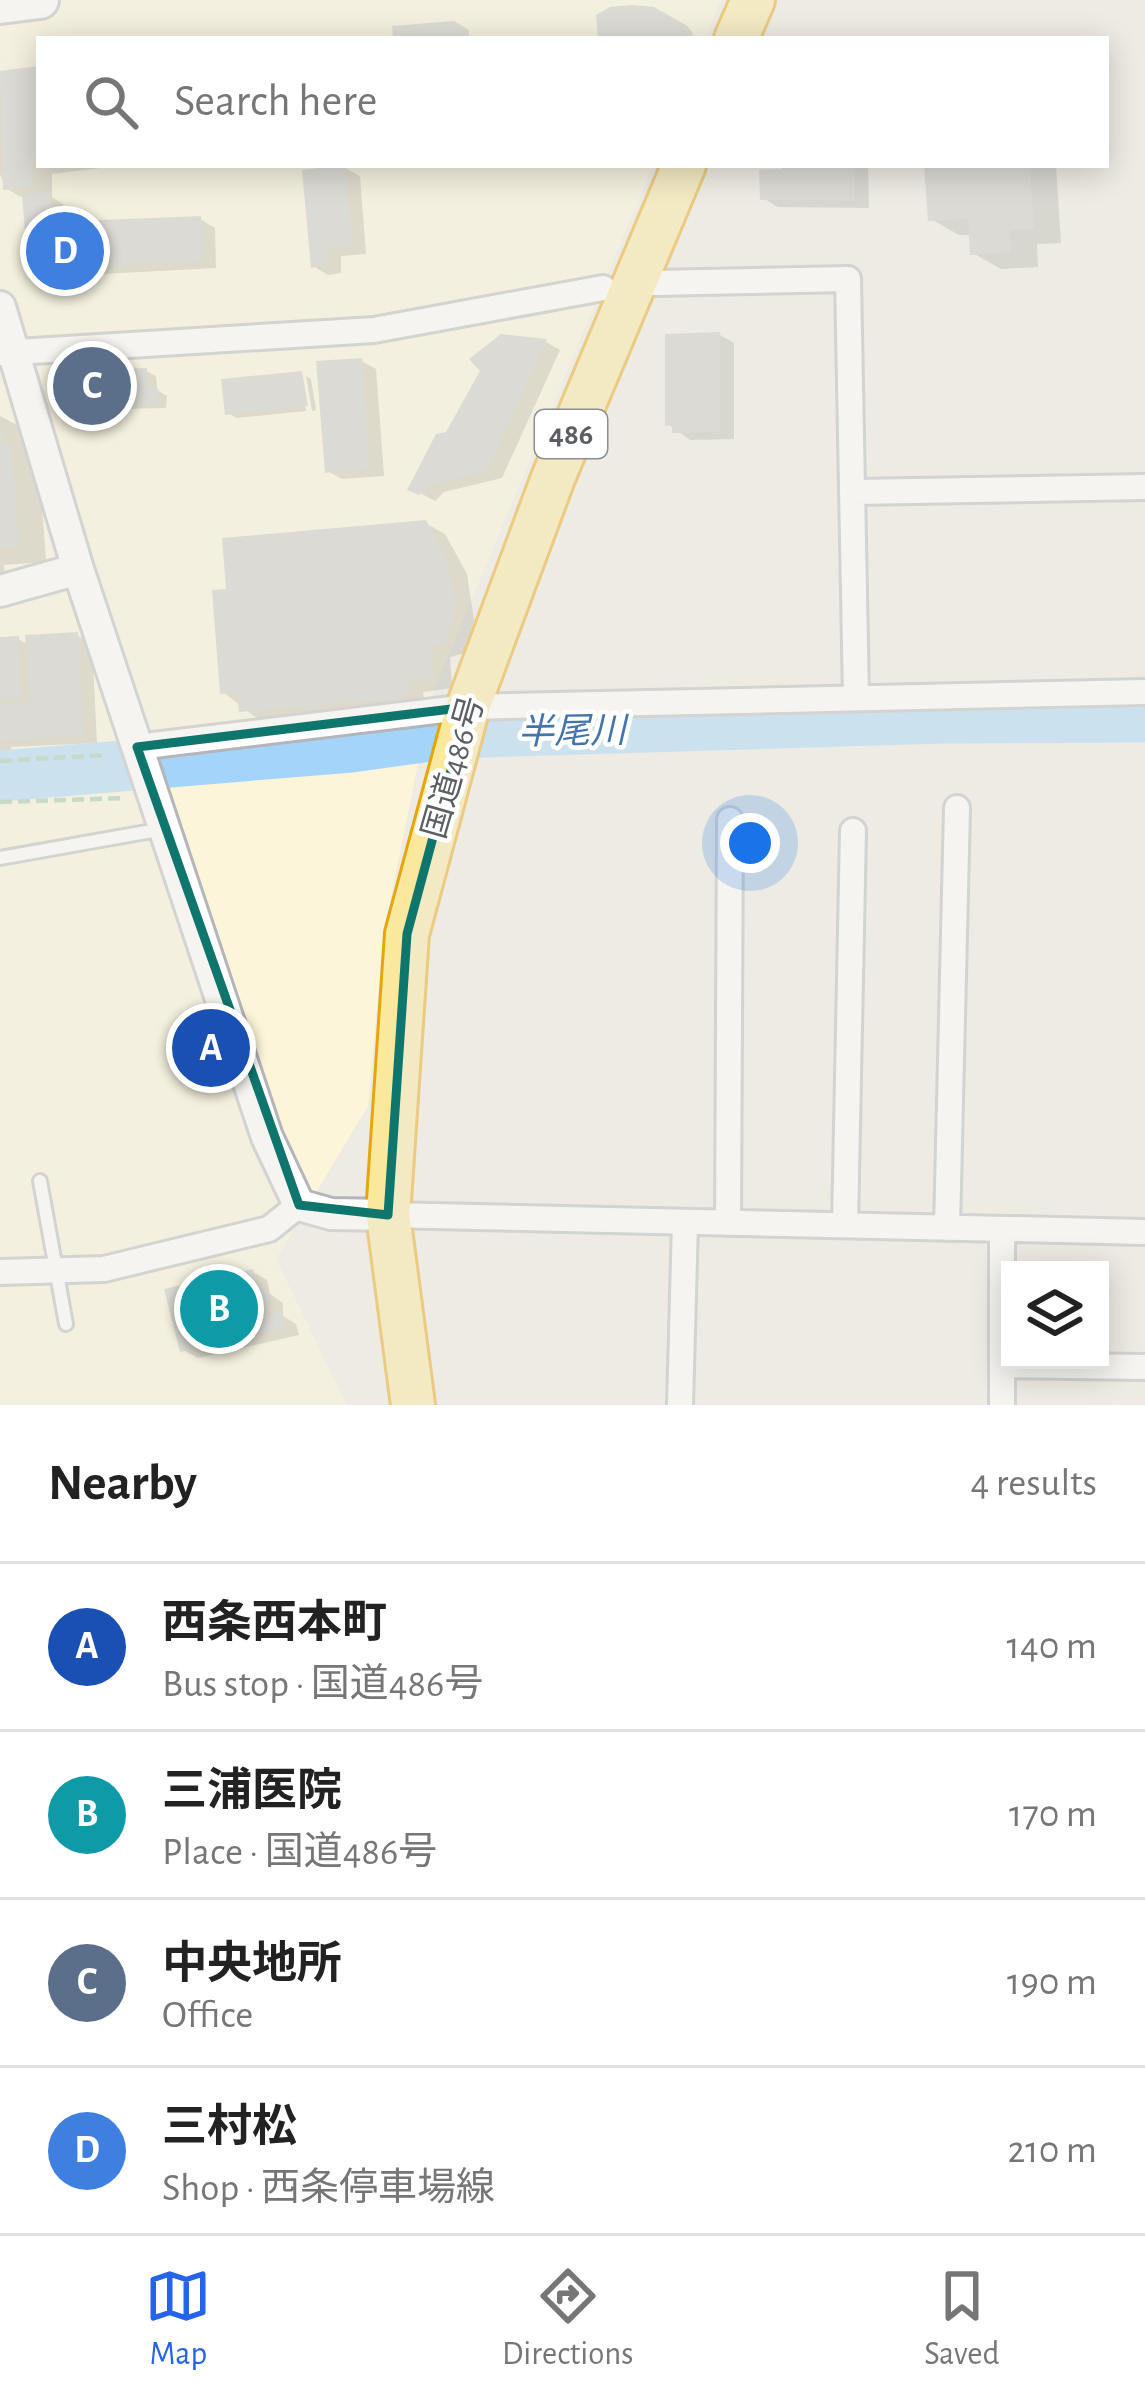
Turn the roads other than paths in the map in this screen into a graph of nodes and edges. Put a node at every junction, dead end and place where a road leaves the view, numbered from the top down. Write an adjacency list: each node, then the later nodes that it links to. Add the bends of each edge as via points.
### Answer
1 (40, 0): 3 (main road)
2 (753, 0): 4 (highway)
3 (0, 5)
4 (737, 36)
5 (683, 168): 16 (highway, 国道486号 / 486)
6 (655, 284): 11 (street, via 848,279)
7 (603, 288): 9 (street, via 374,330)
8 (0, 307): 9 (street)
9 (7, 352): 12 (street)
10 (1145, 487): 11 (street)
11 (855, 492): 15 (street)
12 (78, 569): 13 (street); 17 (street, via 126,712)
13 (0, 590)
14 (1145, 692): 15 (street)
15 (856, 697): 16 (street)
16 (468, 707): 17 (street); 25 (highway, 国道486号 / 486, via 407,934)
17 (128, 750): 19 (street)
18 (957, 808): 29 (street)
19 (150, 810): 22 (lane); 24 (street)
20 (730, 820): 27 (street)
21 (854, 831): 28 (street)
22 (0, 858)
23 (40, 1181): 34 (lane)
24 (299, 1205): 25 (street); 34 (street, via 269,1228 104,1269)
25 (388, 1215): 26 (street); 39 (highway, 国道486号 / 486)
26 (685, 1222): 27 (street); 40 (street)
27 (728, 1223): 28 (street)
28 (845, 1226): 29 (street)
29 (946, 1228): 30 (street)
30 (1003, 1228): 31 (street); 32 (street)
31 (1145, 1232)
32 (1003, 1261)
33 (0, 1272): 34 (street)
34 (55, 1272): 35 (lane)
35 (66, 1324)
36 (1109, 1366): 37 (street)
37 (1145, 1367)
38 (1002, 1369): 41 (street)
39 (413, 1405)
40 (680, 1405)
41 (1002, 1405)

